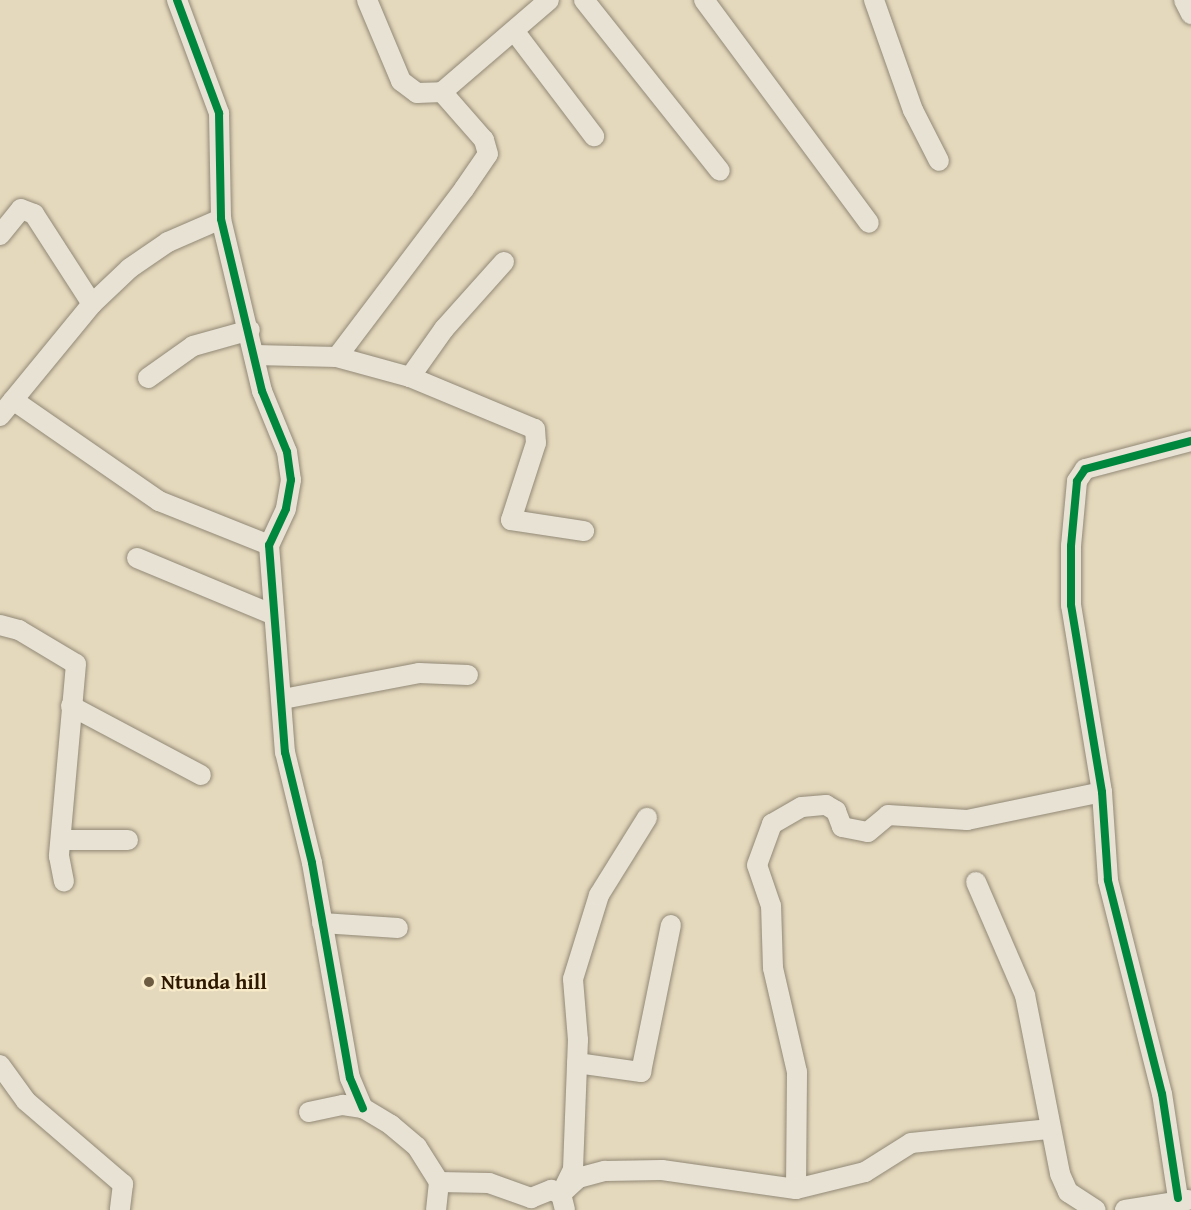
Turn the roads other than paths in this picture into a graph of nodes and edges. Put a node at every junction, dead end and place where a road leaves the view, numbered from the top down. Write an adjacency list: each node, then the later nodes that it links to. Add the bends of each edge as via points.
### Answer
1 (177, 0): 14 (street, via 219,113)
2 (368, 0): 10 (street, via 401,81 417,93)
3 (549, 0): 9 (street)
4 (584, 0): 13 (street)
5 (704, 0): 15 (street)
6 (874, 0): 12 (street, via 913,110)
7 (1184, 0): 8 (street)
8 (1191, 14)
9 (514, 32): 10 (street); 11 (street)
10 (442, 92): 21 (street, via 484,140 488,154)
11 (594, 136)
12 (939, 161)
13 (720, 171)
14 (221, 219): 18 (street, via 168,242); 19 (street)
15 (869, 223)
16 (0, 235): 18 (street, via 13,215 28,209)
17 (504, 262): 22 (street, via 444,329)
18 (92, 304): 24 (street)
19 (250, 330): 20 (street); 23 (street, via 193,346)
20 (255, 355): 21 (street); 28 (street, via 262,391 287,452 291,480 286,509)
21 (337, 357): 22 (street)
22 (410, 377): 27 (street, via 535,429 536,443 511,520)
23 (148, 378)
24 (13, 400): 25 (street); 28 (street, via 159,501)
25 (0, 416)
26 (1191, 441): 36 (street, via 1095,464 1077,481 1071,605)
27 (584, 531)
28 (269, 545): 30 (street)
29 (137, 558): 30 (street)
30 (274, 615): 33 (street)
31 (0, 625): 34 (street, via 19,630 76,664)
32 (468, 675): 33 (street, via 419,673)
33 (283, 699): 42 (street, via 285,752)
34 (71, 706): 35 (street); 38 (street)
35 (201, 775)
36 (1102, 792): 51 (street, via 967,820 888,815 868,832 842,827 836,811 826,805 802,807 772,824 757,865 771,906 774,969 797,1071); 52 (street, via 1108,880 1160,1083)
37 (647, 818): 45 (street, via 600,895 573,979)
38 (61, 840): 39 (street); 40 (street)
39 (128, 840)
40 (64, 882)
41 (976, 882): 49 (street, via 1026,994)
42 (322, 923): 44 (street); 47 (street, via 350,1078)
43 (671, 925): 45 (street, via 640,1072)
44 (398, 928)
45 (577, 1063): 53 (street, via 573,1169)
46 (1, 1071): 54 (street, via 64,1137 123,1184)
47 (363, 1108): 48 (street, via 343,1105); 50 (street, via 417,1147)
48 (309, 1112)
49 (1050, 1129): 51 (street, via 911,1143 865,1172); 56 (street, via 1068,1192)
50 (440, 1182): 53 (street, via 489,1183 531,1198 551,1190); 55 (street)
51 (796, 1189): 53 (street, via 624,1168 579,1178)
52 (1184, 1199): 57 (street)
53 (563, 1202)
54 (120, 1210)
55 (436, 1210)
56 (1096, 1210)
57 (1125, 1210)

